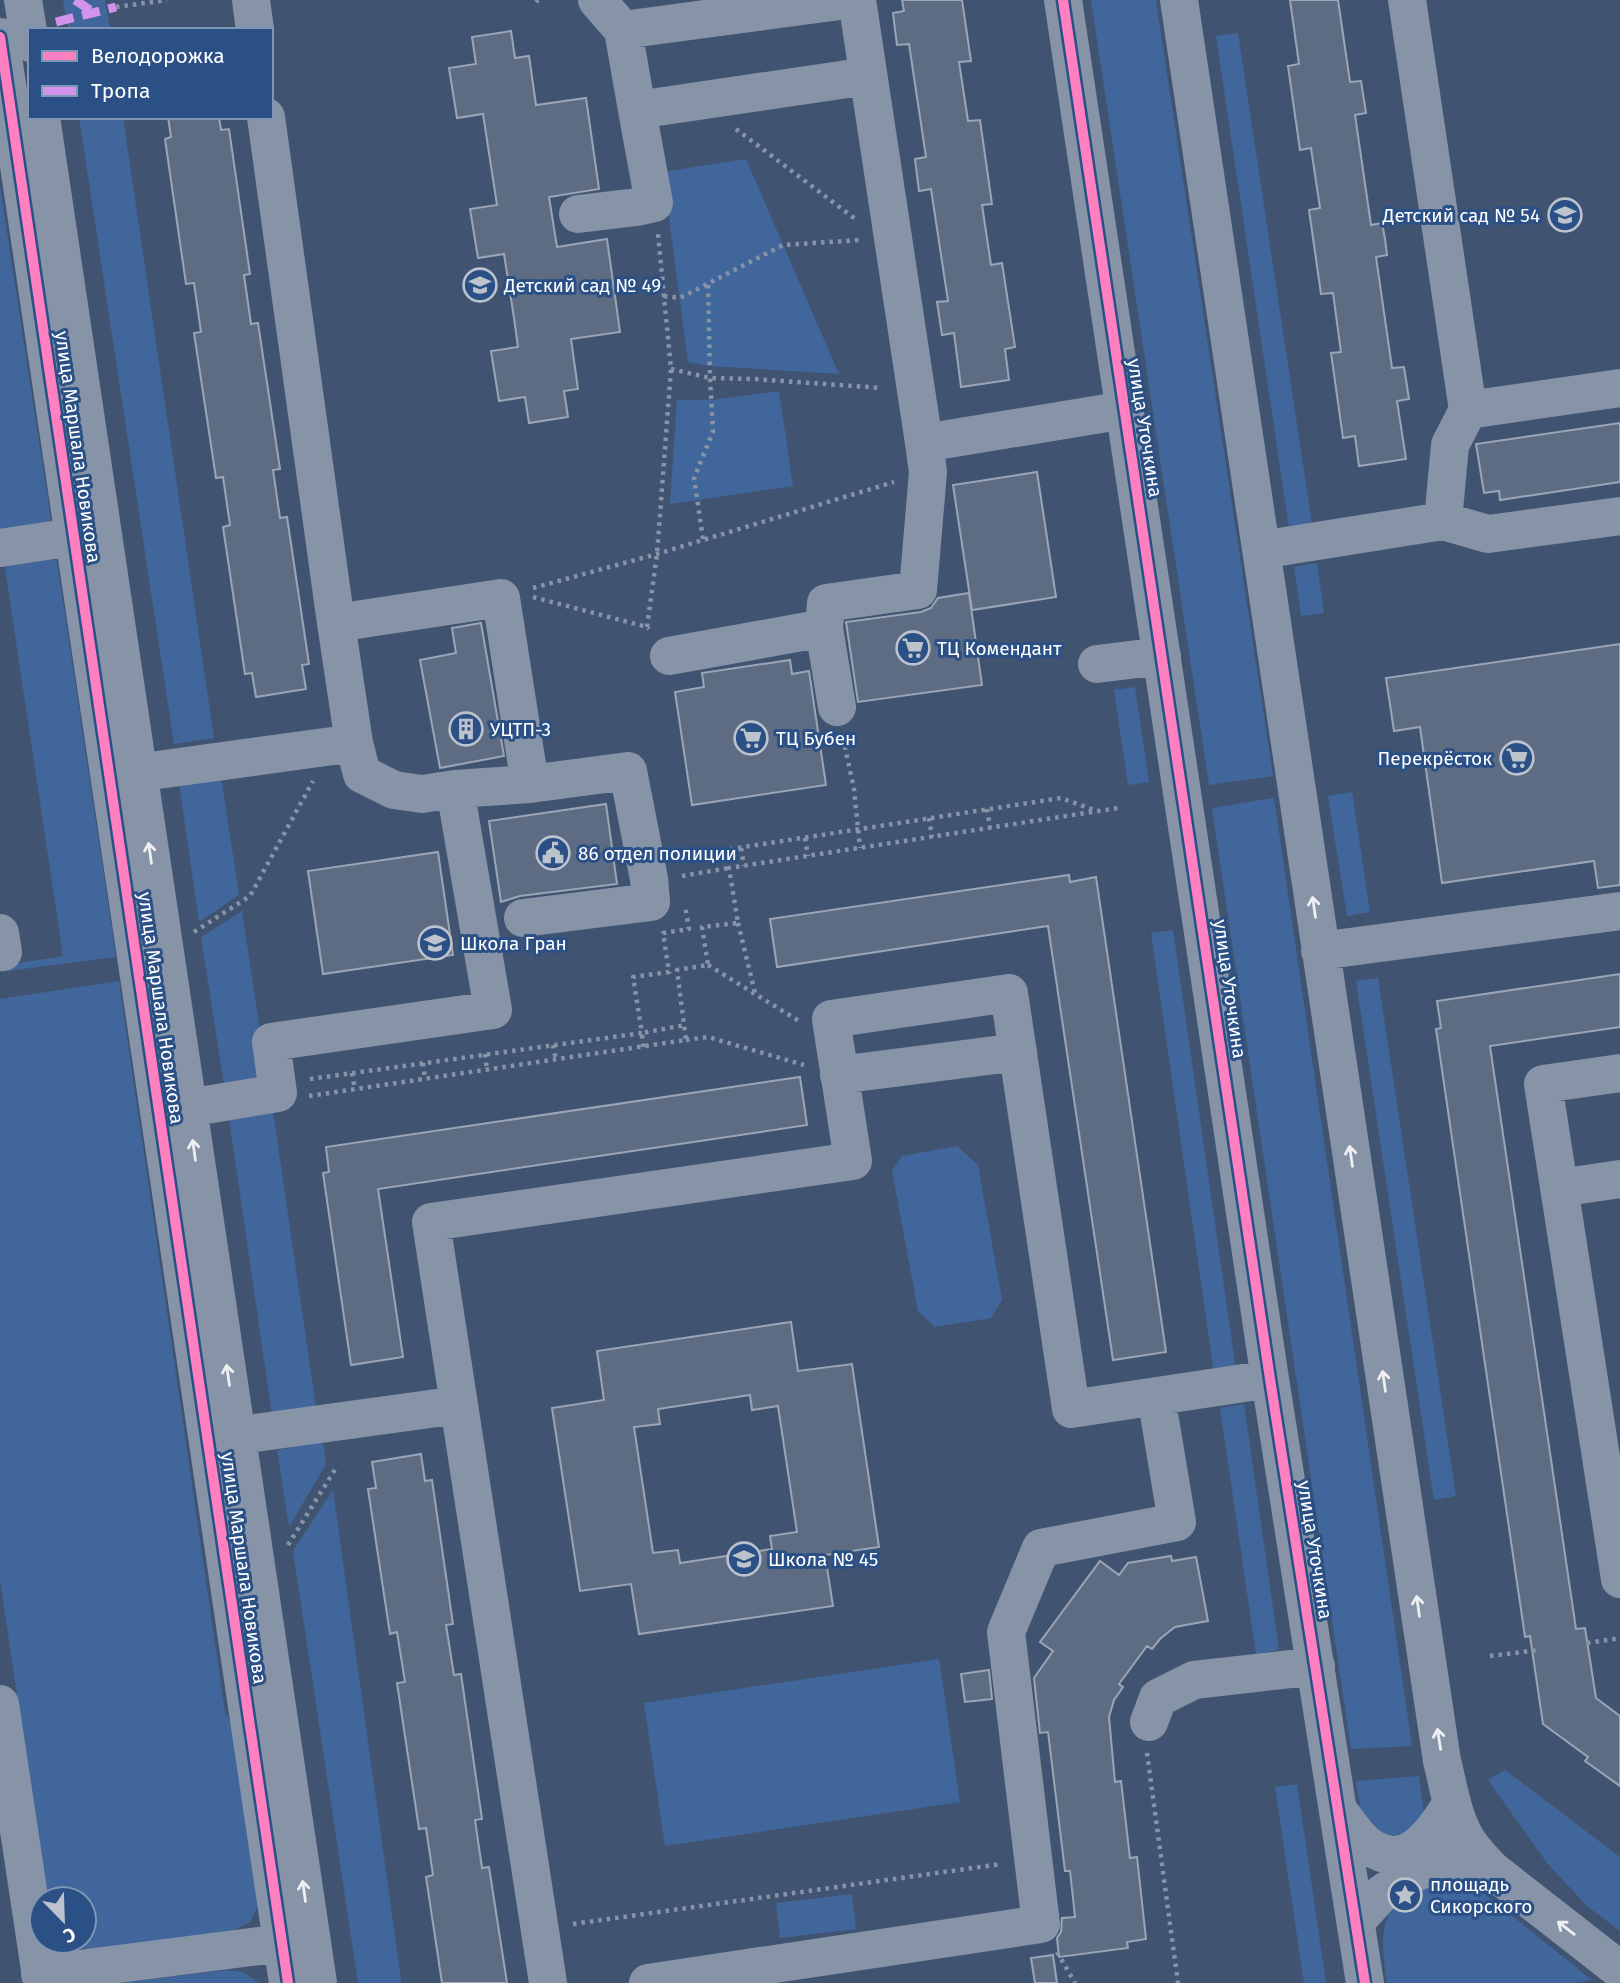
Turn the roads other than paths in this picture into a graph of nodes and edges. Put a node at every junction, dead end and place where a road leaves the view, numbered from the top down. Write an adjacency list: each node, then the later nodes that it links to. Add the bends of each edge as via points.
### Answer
1 (23, 0): 11 (street)
2 (251, 0): 9 (street)
3 (597, 0): 10 (street)
4 (847, 0): 10 (street)
5 (857, 0): 13 (street)
6 (1063, 0): 19 (street, улица Уточкина)
7 (1179, 0): 26 (street)
8 (1407, 0): 20 (street)
9 (255, 28)
10 (623, 30): 14 (street)
11 (28, 31)
12 (0, 37): 15 (street, улица Маршала Новикова)
13 (868, 76): 14 (street); 21 (street, via 887,238)
14 (637, 110): 17 (street, via 654,203)
15 (20, 111): 24 (street, улица Маршала Новикова)
16 (266, 119): 27 (street)
17 (578, 214)
18 (1620, 388): 20 (street)
19 (1125, 410): 21 (street); 30 (street, улица Уточкина)
20 (1468, 410): 23 (street, via 1450,445)
21 (926, 457): 28 (street, via 918,590 826,603)
22 (1620, 516): 23 (street, via 1488,534)
23 (1443, 521): 26 (street)
24 (88, 535): 25 (street); 34 (street, улица Маршала Новикова)
25 (0, 548)
26 (1261, 550): 39 (street, one-way to 26)
27 (336, 623): 33 (street); 35 (street, via 508,595)
28 (824, 628): 29 (street); 32 (street)
29 (658, 642)
30 (1162, 656): 31 (street); 46 (street, улица Уточкина)
31 (1097, 664)
32 (837, 706)
33 (344, 744): 34 (street); 36 (street, via 362,774 394,790 422,794)
34 (124, 775): 43 (street, улица Маршала Новикова)
35 (530, 784): 36 (street); 38 (street, via 628,771 651,902)
36 (456, 789): 43 (street, via 493,1010 271,1042 282,1092)
37 (1620, 911): 39 (street)
38 (523, 918)
39 (1320, 951): 54 (street, one-way to 39, via 1428,1673)
40 (1018, 1052): 42 (street); 42 (street, via 1009,993 831,1019); 47 (street, via 1071,1409)
41 (1620, 1073): 45 (street, via 1543,1084)
42 (839, 1075): 48 (street, via 853,1161 431,1222)
43 (173, 1110): 49 (street, улица Маршала Новикова)
44 (1620, 1179): 45 (street)
45 (1559, 1188): 50 (street)
46 (1270, 1379): 47 (street); 51 (street, улица Уточкина)
47 (1156, 1396): 65 (street, via 1177,1522 1041,1548 1006,1632 1041,1924)
48 (459, 1405): 49 (street); 64 (street)
49 (222, 1438): 59 (street, улица Маршала Новикова)
50 (1620, 1579)
51 (1316, 1666): 53 (street, via 1194,1680 1158,1698); 55 (street, улица Уточкина)
52 (0, 1704): 57 (street)
53 (1149, 1721)
54 (1452, 1803): 55 (street, via 1421,1845 1404,1854 1382,1853 1366,1844); 56 (street, via 1469,1843)
55 (1339, 1811): 58 (street, улица Уточкина)
56 (1492, 1870): 58 (street, via 1444,1862 1409,1875 1380,1895); 60 (street, one-way to 56)
57 (14, 1900): 61 (street)
58 (1356, 1921): 66 (street, улица Уточкина)
59 (297, 1941): 61 (street); 62 (street, улица Маршала Новикова); 63 (street, улица Маршала Новикова)
60 (1620, 1970)
61 (41, 1978)
62 (288, 1983)
63 (318, 1983)
64 (548, 1983)
65 (648, 1983)
66 (1365, 1983)

